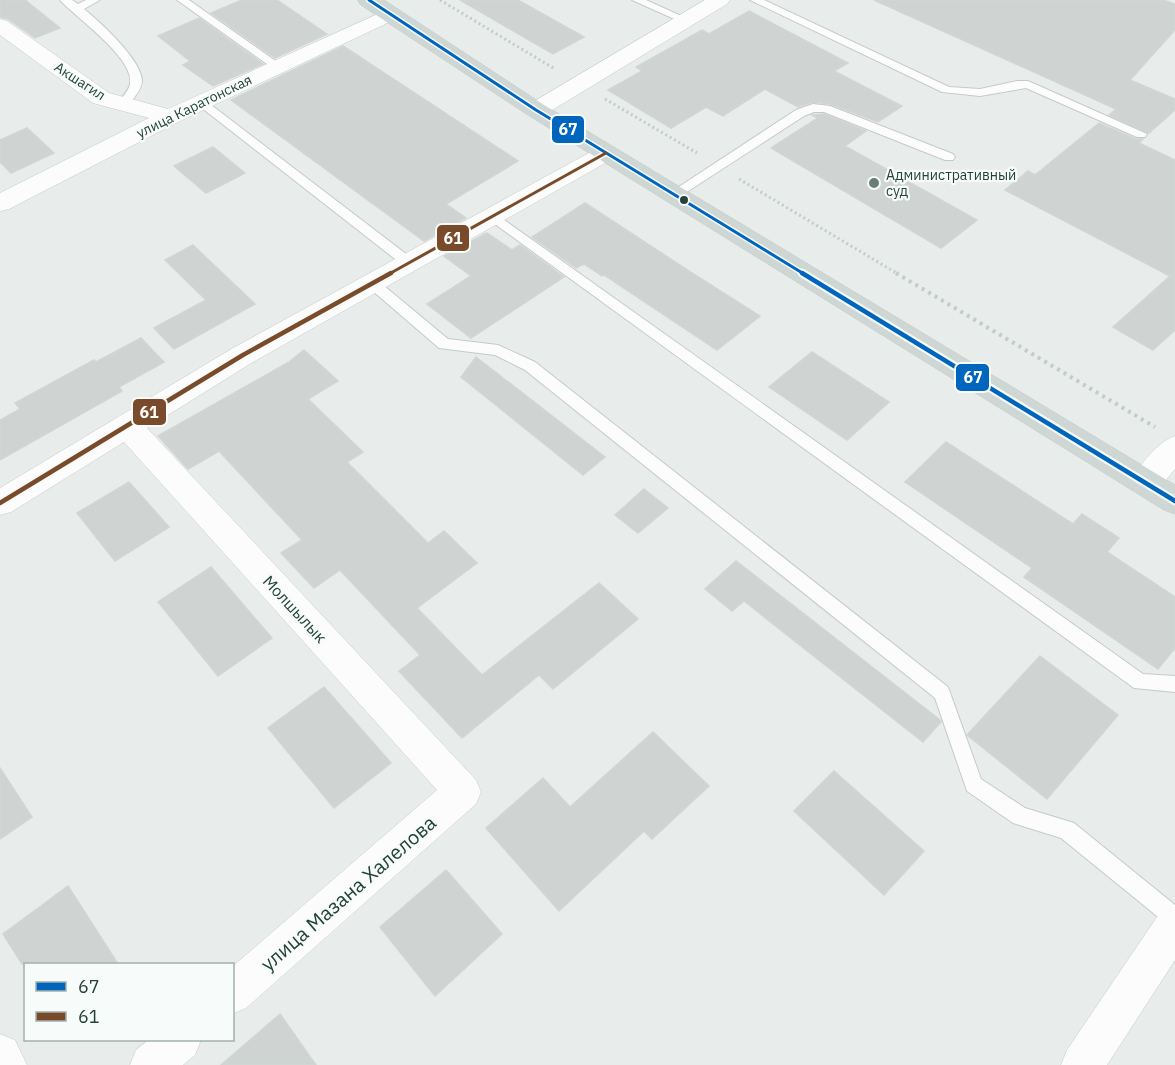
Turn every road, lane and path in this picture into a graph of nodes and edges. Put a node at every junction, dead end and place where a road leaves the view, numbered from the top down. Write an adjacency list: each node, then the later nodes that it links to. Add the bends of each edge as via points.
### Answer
1 (65, 0): 9 (lane)
2 (95, 0): 9 (lane)
3 (182, 0): 13 (lane)
4 (369, 0): 10 (main road)
5 (440, 0): 14 (path)
6 (637, 0): 11 (lane)
7 (720, 0): 11 (street)
8 (755, 0): 19 (lane, via 946,90 988,92 1012,84 1028,85)
9 (77, 8): 16 (lane, via 135,71 136,84)
10 (391, 14): 13 (street, улица Каратонская); 17 (main road)
11 (685, 20): 14 (street)
12 (0, 25): 16 (street, Акшагил, via 101,98)
13 (278, 67): 15 (street, улица Каратонская)
14 (580, 84): 17 (street); 22 (path)
15 (201, 102): 18 (street, улица Каратонская); 26 (lane)
16 (123, 104): 18 (street, Акшагил)
17 (536, 110): 20 (main road)
18 (170, 117): 24 (street, улица Каратонская)
19 (1142, 134)
20 (606, 153): 23 (main road); 25 (street)
21 (949, 157): 22 (lane, via 826,109 813,108)
22 (716, 165): 23 (lane); 29 (path)
23 (674, 194): 30 (main road)
24 (0, 203)
25 (494, 216): 26 (street); 33 (lane, via 1140,682)
26 (409, 263): 27 (street)
27 (372, 283): 28 (street); 35 (lane, via 444,344 498,350 530,366 942,693 974,785 1020,816 1067,830)
28 (127, 426): 32 (street); 34 (street, Молшылык)
29 (1170, 441): 30 (street)
30 (1145, 483): 31 (main road)
31 (1175, 501)
32 (0, 503)
33 (1175, 684)
34 (463, 792): 37 (street, улица Мазана Халелова)
35 (1175, 918)
36 (1175, 925): 42 (street)
37 (234, 992)
38 (179, 1041): 41 (street)
39 (0, 1055): 40 (street)
40 (6, 1065)
41 (151, 1065)
42 (1082, 1065)

